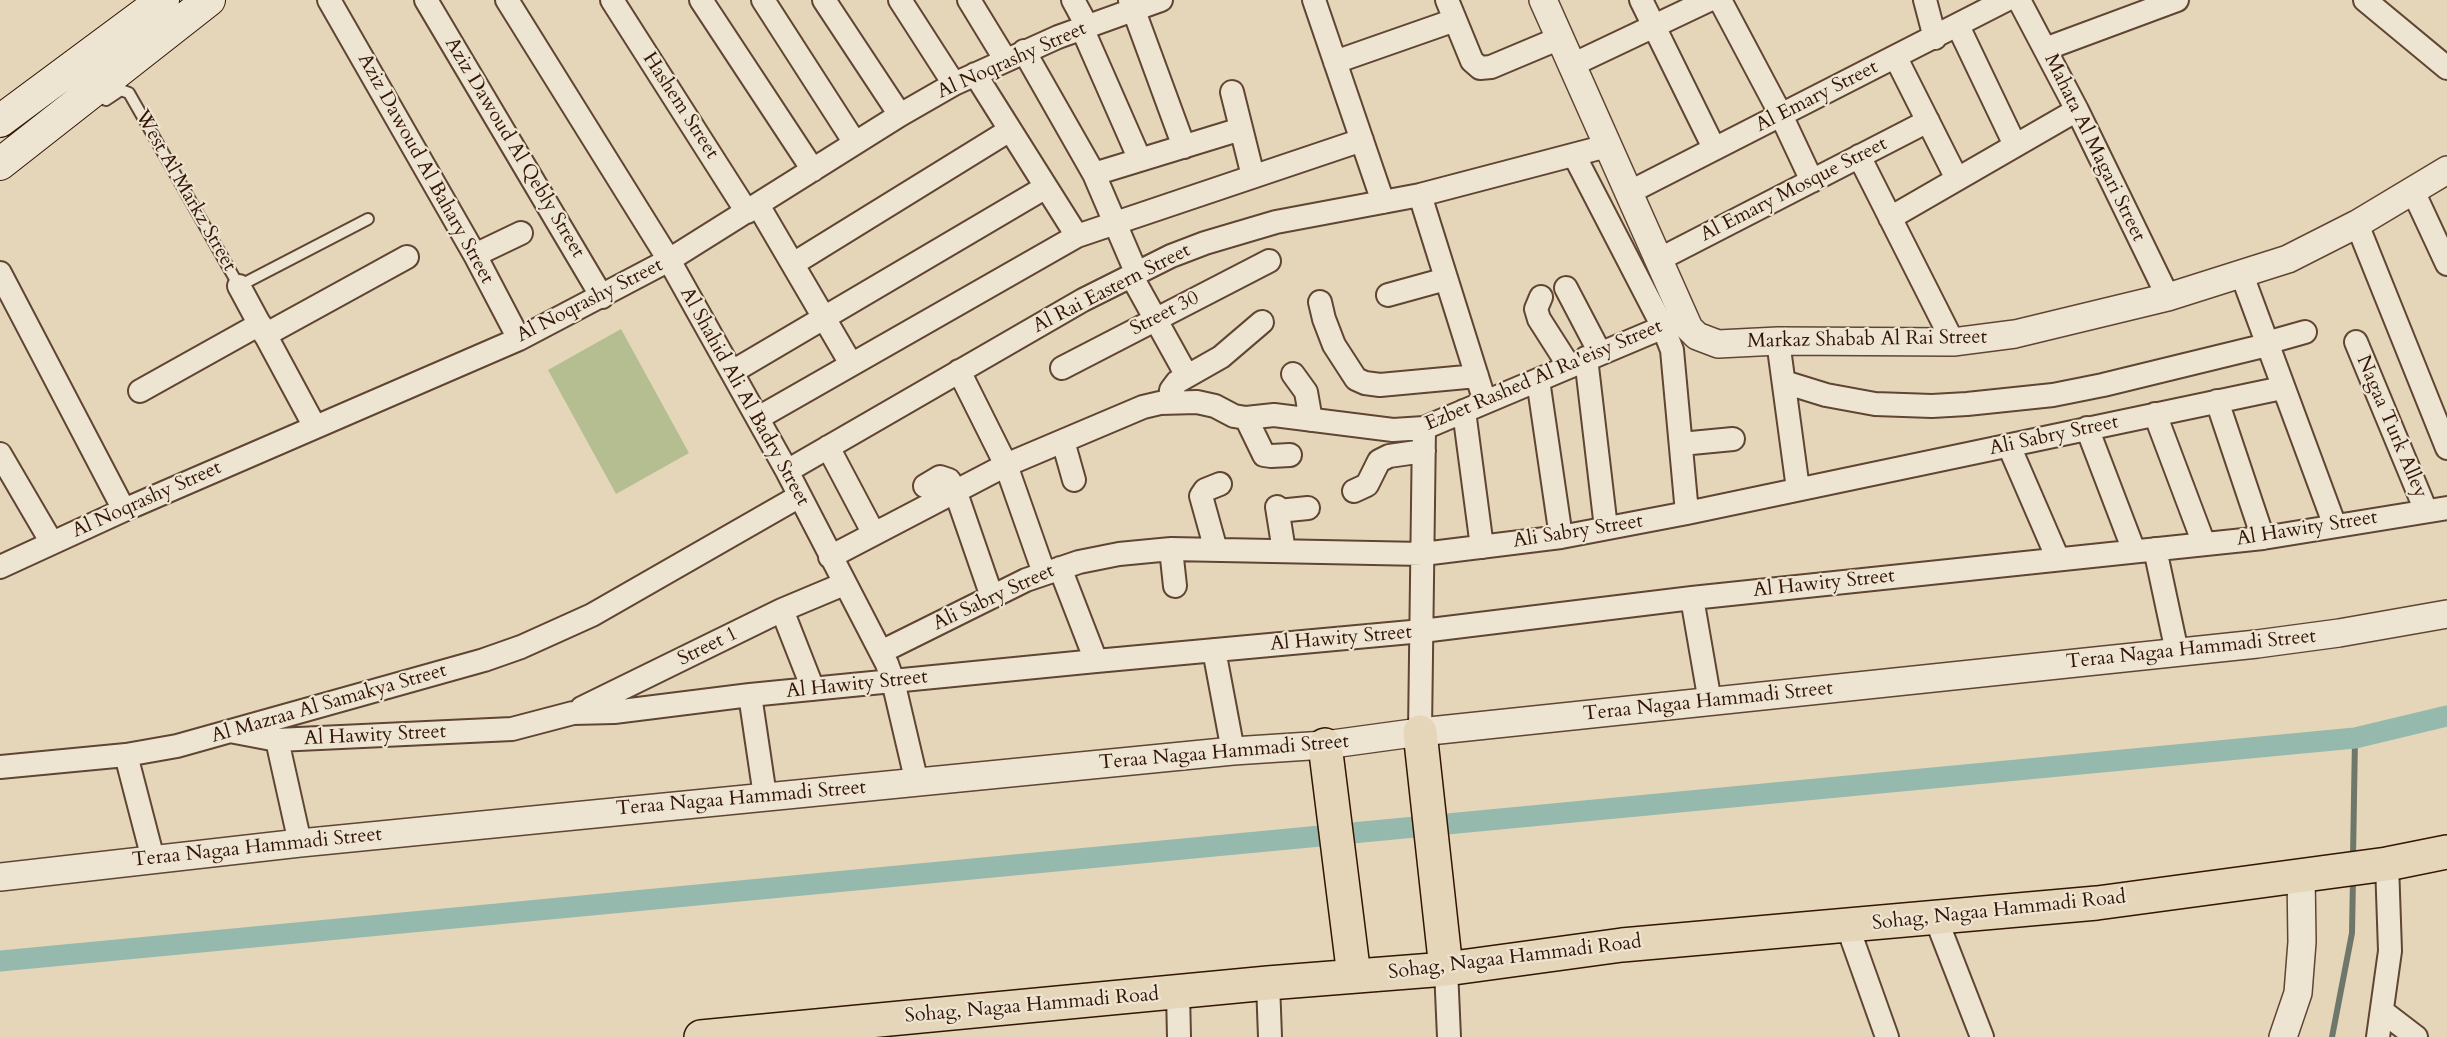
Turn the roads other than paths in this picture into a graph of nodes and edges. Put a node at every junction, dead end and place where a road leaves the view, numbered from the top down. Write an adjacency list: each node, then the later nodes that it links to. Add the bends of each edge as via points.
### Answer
1 (209, 0): 26 (main road)
2 (329, 0): 79 (street, Aziz Dawoud Al Bahary Street)
3 (426, 0): 93 (street, Aziz Dawoud Al Qebly Street)
4 (507, 0): 82 (street, Al Shahid Ali Al Badry Street)
5 (612, 0): 72 (street, Hashem Street)
6 (701, 0): 60 (street)
7 (763, 0): 51 (street)
8 (824, 0): 43 (street)
9 (900, 0): 39 (street)
10 (969, 0): 33 (street)
11 (1073, 0): 28 (street)
12 (1161, 0): 23 (street, Al Noqrashy Street)
13 (1314, 0): 35 (street)
14 (1543, 0): 30 (street, Markaz Shabab Al Rai Street)
15 (1641, 0): 29 (street)
16 (1709, 0): 29 (street)
17 (1720, 0): 44 (street)
18 (1925, 0): 31 (street)
19 (2006, 0): 24 (street, Al Emary Street)
20 (2019, 0): 32 (street, Mahata Al Magari Street)
21 (2177, 0): 32 (street)
22 (2365, 0): 37 (street)
23 (1132, 4): 28 (street, Al Noqrashy Street); 54 (street)
24 (1981, 6): 27 (street, Al Emary Street)
25 (1451, 10): 30 (street, via 1472,61 1480,68); 35 (street)
26 (162, 14): 45 (main road); 59 (main road)
27 (1958, 26): 31 (street, Al Emary Street); 52 (street)
28 (1084, 27): 33 (street, Al Noqrashy Street); 58 (street)
29 (1654, 27): 36 (street); 55 (street)
30 (1560, 38): 36 (street, Markaz Shabab Al Rai Street)
31 (1935, 38): 34 (street, Al Emary Street)
32 (2045, 49): 42 (street, Mahata Al Magari Street)
33 (1015, 55): 38 (street, Al Noqrashy Street); 63 (street)
34 (1896, 58): 44 (street, Al Emary Street); 46 (street)
35 (1335, 62): 50 (street)
36 (1572, 65): 53 (street, Markaz Shabab Al Rai Street)
37 (2447, 68)
38 (975, 74): 39 (street, Al Noqrashy Street); 48 (street)
39 (954, 84): 43 (street, Al Noqrashy Street)
40 (1232, 92): 47 (street)
41 (100, 104): 90 (lane, West Al Markz Street, via 121,90 129,93)
42 (2077, 110): 52 (street); 95 (street, Mahata Al Magari Street)
43 (900, 115): 51 (street, Al Noqrashy Street)
44 (1781, 115): 55 (street, Al Emary Street); 66 (street)
45 (0, 121)
46 (1928, 121): 57 (street, Al Emary Mosque Street); 65 (street)
47 (1241, 129): 54 (street); 64 (street)
48 (1010, 130): 67 (street); 84 (street)
49 (55, 136): 62 (lane)
50 (1362, 140): 64 (street); 71 (street)
51 (855, 143): 60 (street, Al Noqrashy Street)
52 (2015, 145): 65 (street)
53 (1607, 146): 56 (street, Al Rai Eastern Street); 69 (street, Markaz Shabab Al Rai Street)
54 (1184, 147): 58 (street)
55 (1714, 148): 69 (street, Al Emary Street)
56 (1574, 155): 70 (street, Al Rai Eastern Street); 100 (street)
57 (1859, 156): 66 (street, Al Emary Mosque Street); 73 (street)
58 (1140, 160): 63 (street)
59 (0, 164)
60 (813, 170): 72 (street, Al Noqrashy Street)
61 (2447, 170): 68 (street, Markaz Shabab Al Rai Street)
62 (0, 174)
63 (1094, 174): 75 (street)
64 (1253, 176): 75 (street)
65 (1957, 179): 73 (street)
66 (1812, 181): 81 (street, Al Emary Mosque Street)
67 (1046, 187): 78 (street); 97 (street)
68 (2413, 191): 76 (street, Markaz Shabab Al Rai Street); 85 (street)
69 (1628, 193): 81 (street, Markaz Shabab Al Rai Street)
70 (1420, 195): 71 (street, Al Rai Eastern Street); 89 (street)
71 (1383, 202): 87 (street, Al Rai Eastern Street, via 1240,232)
72 (752, 208): 82 (street, Al Noqrashy Street); 84 (street, Hashem Street)
73 (1890, 218): 105 (street)
74 (368, 219): 90 (lane)
75 (1116, 223): 78 (street); 87 (street)
76 (2357, 224): 88 (street, Markaz Shabab Al Rai Street, via 2288,259); 136 (street)
77 (522, 233): 79 (street)
78 (1077, 236): 109 (street)
79 (475, 255): 103 (street, Aziz Dawoud Al Bahary Street)
80 (407, 258): 101 (street)
81 (1660, 259): 100 (street, Markaz Shabab Al Rai Street)
82 (669, 260): 93 (street, Al Noqrashy Street); 112 (street, Al Shahid Ali Al Badry Street)
83 (1269, 261): 98 (street, Street 30)
84 (793, 264): 97 (street, Hashem Street)
85 (2447, 264)
86 (0, 273): 151 (street)
87 (1133, 273): 98 (street); 111 (street, Al Rai Eastern Street)
88 (2242, 275): 95 (street, Markaz Shabab Al Rai Street); 107 (street)
89 (1446, 279): 92 (street); 115 (street)
90 (239, 286): 101 (street, West Al Markz Street)
91 (1566, 288): 108 (street)
92 (1388, 295)
93 (602, 297): 103 (street, Al Noqrashy Street)
94 (1541, 297): 108 (street, via 1536,309 1539,319)
95 (2168, 297): 105 (street, Markaz Shabab Al Rai Street, via 2014,334)
96 (1320, 302): 115 (street, via 1334,345 1356,379 1380,385)
97 (824, 318): 109 (street, Hashem Street); 112 (street)
98 (1155, 320): 110 (street, Street 30); 114 (street)
99 (1262, 322): 114 (street, via 1221,357)
100 (1674, 322): 104 (street, Markaz Shabab Al Rai Street, via 1707,342 1718,344); 108 (street, Ezbet Rashed Al Ra'eisy Street); 133 (street, via 1673,358)
101 (263, 330): 119 (street); 128 (street, West Al Markz Street)
102 (2305, 332): 107 (street)
103 (519, 339): 128 (street, Al Noqrashy Street)
104 (1779, 341): 105 (street, Markaz Shabab Al Rai Street); 117 (street)
105 (1953, 342)
106 (2356, 342): 150 (street, Nagaa Turk Alley)
107 (2266, 344): 117 (street, via 2103,386 1967,404 1875,404); 118 (street)
108 (1585, 359): 116 (street, Ezbet Rashed Al Ra'eisy Street); 154 (street)
109 (852, 364): 125 (street)
110 (1062, 368)
111 (959, 371): 135 (street, Al Rai Eastern Street); 140 (street)
112 (732, 372): 125 (street, Al Shahid Ali Al Badry Street)
113 (1293, 374): 127 (street, via 1306,392)
114 (1187, 376): 121 (street, via 1174,385)
115 (1477, 376): 122 (street)
116 (1538, 380): 122 (street, Ezbet Rashed Al Ra'eisy Street); 156 (street)
117 (1784, 382): 145 (street)
118 (2283, 388): 120 (street, Ali Sabry Street); 153 (street)
119 (140, 391)
120 (2217, 401): 124 (street, Ali Sabry Street); 157 (street)
121 (1170, 402): 126 (street, Ezbet Rashed Al Ra'eisy Street, via 1197,402); 132 (street, Ezbet Rashed Al Ra'eisy Street, via 1143,407)
122 (1485, 402): 123 (street, Ezbet Rashed Al Ra'eisy Street)
123 (1464, 411): 129 (street, Ezbet Rashed Al Ra'eisy Street); 160 (street)
124 (2155, 414): 130 (street, Ali Sabry Street); 159 (street)
125 (758, 418): 141 (street, Al Shahid Ali Al Badry Street)
126 (1246, 418): 127 (street, Ezbet Rashed Al Ra'eisy Street, via 1274,415); 139 (street, via 1264,455)
127 (1311, 420): 129 (street, Ezbet Rashed Al Ra'eisy Street, via 1393,430)
128 (315, 427): 151 (street, Al Noqrashy Street)
129 (1424, 428): 137 (street)
130 (2087, 428): 134 (street, Ali Sabry Street); 163 (street)
131 (1733, 439): 133 (street)
132 (1063, 441): 140 (street, Ezbet Rashed Al Ra'eisy Street); 142 (street)
133 (1681, 444): 152 (street)
134 (2009, 446): 145 (street, Ali Sabry Street); 167 (street)
135 (828, 447): 141 (street, Al Rai Eastern Street); 155 (street)
136 (2447, 448)
137 (1424, 451): 147 (street, via 1379,461 1367,485); 165 (street)
138 (0, 454): 158 (street)
139 (1290, 455)
140 (1006, 465): 146 (street, Ezbet Rashed Al Ra'eisy Street); 169 (street)
141 (787, 471): 148 (street, Al Shahid Ali Al Badry Street)
142 (1074, 480)
143 (1220, 484): 162 (street, via 1205,490 1202,496)
144 (925, 486): 146 (street, via 940,477 949,480)
145 (1798, 489): 152 (street, Ali Sabry Street)
146 (955, 490): 155 (street, Ezbet Rashed Al Ra'eisy Street); 172 (street)
147 (1354, 491)
148 (798, 497): 166 (street, Al Shahid Ali Al Badry Street); 186 (street, Al Mazraa Al Samakya Street, via 592,615 521,647)
149 (1308, 508): 164 (street, via 1278,509)
150 (2437, 509): 153 (street, Al Hawity Street)
151 (124, 510): 158 (street, Al Noqrashy Street)
152 (1687, 513): 154 (street, Ali Sabry Street)
153 (2335, 526): 157 (street, Al Hawity Street)
154 (1606, 528): 156 (street, Ali Sabry Street)
155 (874, 534): 166 (street, Ezbet Rashed Al Ra'eisy Street)
156 (1561, 537): 160 (street, Ali Sabry Street)
157 (2263, 538): 159 (street, Al Hawity Street)
158 (52, 543): 168 (street, Al Noqrashy Street)
159 (2204, 544): 163 (street, Al Hawity Street)
160 (1482, 546): 165 (street, Ali Sabry Street)
161 (1171, 549): 162 (street, Ali Sabry Street); 169 (street, Ali Sabry Street, via 1119,554); 171 (street)
162 (1216, 550): 164 (street, Ali Sabry Street)
163 (2144, 550): 167 (street, Al Hawity Street); 179 (street)
164 (1284, 552): 165 (street, Ali Sabry Street)
165 (1423, 554): 176 (street)
166 (830, 557): 170 (street, Al Shahid Ali Al Badry Street)
167 (2058, 559): 173 (street, Al Hawity Street)
168 (0, 567)
169 (1052, 571): 172 (street, Ali Sabry Street); 180 (street)
170 (844, 584): 174 (street, Street 1); 178 (street, Al Shahid Ali Al Badry Street)
171 (1175, 586)
172 (992, 597): 178 (street, Ali Sabry Street)
173 (1692, 598): 176 (street, Al Hawity Street); 184 (street)
174 (782, 610): 182 (street); 185 (street, Street 1)
175 (2447, 614): 179 (street, Teraa Nagaa Hammadi Street, via 2339,633)
176 (1422, 631): 177 (street, Al Hawity Street); 187 (street)
177 (1214, 650): 180 (street, Al Hawity Street); 190 (street)
178 (881, 652): 181 (street, Al Shahid Ali Al Badry Street)
179 (2177, 652): 184 (street, Teraa Nagaa Hammadi Street)
180 (1096, 660): 181 (street, Al Hawity Street)
181 (893, 681): 182 (street, Al Hawity Street); 193 (street, Al Shahid Ali Al Badry Street)
182 (813, 689): 183 (street, Al Hawity Street)
183 (750, 695): 185 (street, Al Hawity Street, via 614,712); 194 (street)
184 (1710, 702): 187 (street, Teraa Nagaa Hammadi Street)
185 (573, 713): 188 (street, Al Hawity Street, via 512,729)
186 (235, 732): 188 (street, Al Hawity Street); 191 (street, Al Mazraa Al Samakya Street)
187 (1420, 732): 189 (street, Teraa Nagaa Hammadi Street); 203 (main road)
188 (277, 740): 195 (street)
189 (1325, 745): 190 (street, Teraa Nagaa Hammadi Street); 204 (main road)
190 (1233, 751): 193 (street, Teraa Nagaa Hammadi Street)
191 (126, 755): 192 (street, Al Mazraa Al Samakya Street); 197 (street)
192 (0, 767)
193 (917, 783): 194 (street, Teraa Nagaa Hammadi Street)
194 (765, 796): 195 (street, Teraa Nagaa Hammadi Street)
195 (300, 843): 197 (street, Teraa Nagaa Hammadi Street)
196 (2447, 852): 198 (main road, Sohag, Nagaa Hammadi Road)
197 (153, 859): 200 (street, Teraa Nagaa Hammadi Street)
198 (2376, 865): 199 (main road, Sohag, Nagaa Hammadi Road); 207 (street, via 2390,951)
199 (2315, 872): 201 (main road, Sohag, Nagaa Hammadi Road, via 2097,903); 216 (street, via 2302,942 2298,993)
200 (0, 876)
201 (1936, 919): 202 (main road, Sohag, Nagaa Hammadi Road); 215 (street)
202 (1847, 925): 203 (main road, Sohag, Nagaa Hammadi Road, via 1622,945); 214 (street)
203 (1446, 969): 204 (main road, Sohag, Nagaa Hammadi Road); 213 (street)
204 (1354, 976): 205 (main road, Sohag, Nagaa Hammadi Road)
205 (1268, 983): 206 (main road, Sohag, Nagaa Hammadi Road); 212 (street)
206 (1178, 993): 208 (main road, Sohag, Nagaa Hammadi Road); 211 (street)
207 (2382, 1011): 217 (street); 218 (street)
208 (922, 1027): 209 (main road, Sohag, Nagaa Hammadi Road)
209 (789, 1033): 210 (main road, Sohag, Nagaa Hammadi Road)
210 (701, 1037)
211 (1179, 1037)
212 (1270, 1037)
213 (1449, 1037)
214 (1887, 1037)
215 (1983, 1037)
216 (2283, 1037)
217 (2378, 1037)
218 (2416, 1037)

